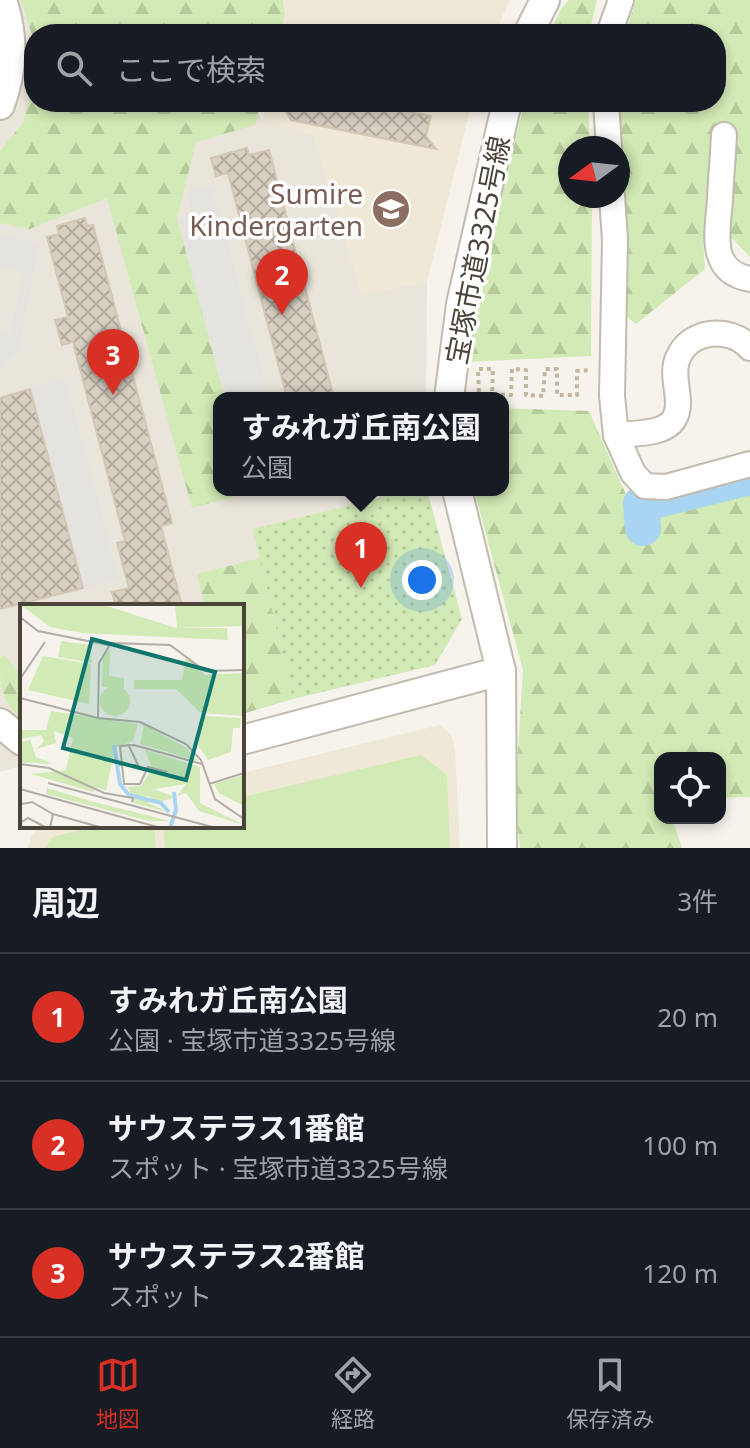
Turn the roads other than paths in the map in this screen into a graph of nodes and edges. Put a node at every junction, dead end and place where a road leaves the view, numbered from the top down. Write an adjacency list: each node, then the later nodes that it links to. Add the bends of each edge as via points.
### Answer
1 (2, 0): 6 (street, via 11,64)
2 (545, 0): 4 (street)
3 (621, 0): 5 (street)
4 (533, 24)
5 (613, 24)
6 (0, 105)
7 (505, 112): 14 (street, 宝塚市道3325号線, via 461,304)
8 (607, 112): 10 (street)
9 (724, 135): 12 (street, via 715,236 726,266)
10 (608, 136)
11 (613, 208): 15 (street)
12 (750, 279)
13 (750, 348): 15 (street, via 731,336 714,334 686,343 674,369 678,410 673,421 660,430)
14 (450, 392)
15 (616, 435): 16 (street, via 633,473 645,486 666,487)
16 (750, 464)
17 (458, 496): 18 (street)
18 (501, 671): 21 (street); 22 (street)
19 (0, 723): 20 (street)
20 (20, 739)
21 (244, 739)
22 (502, 848)

